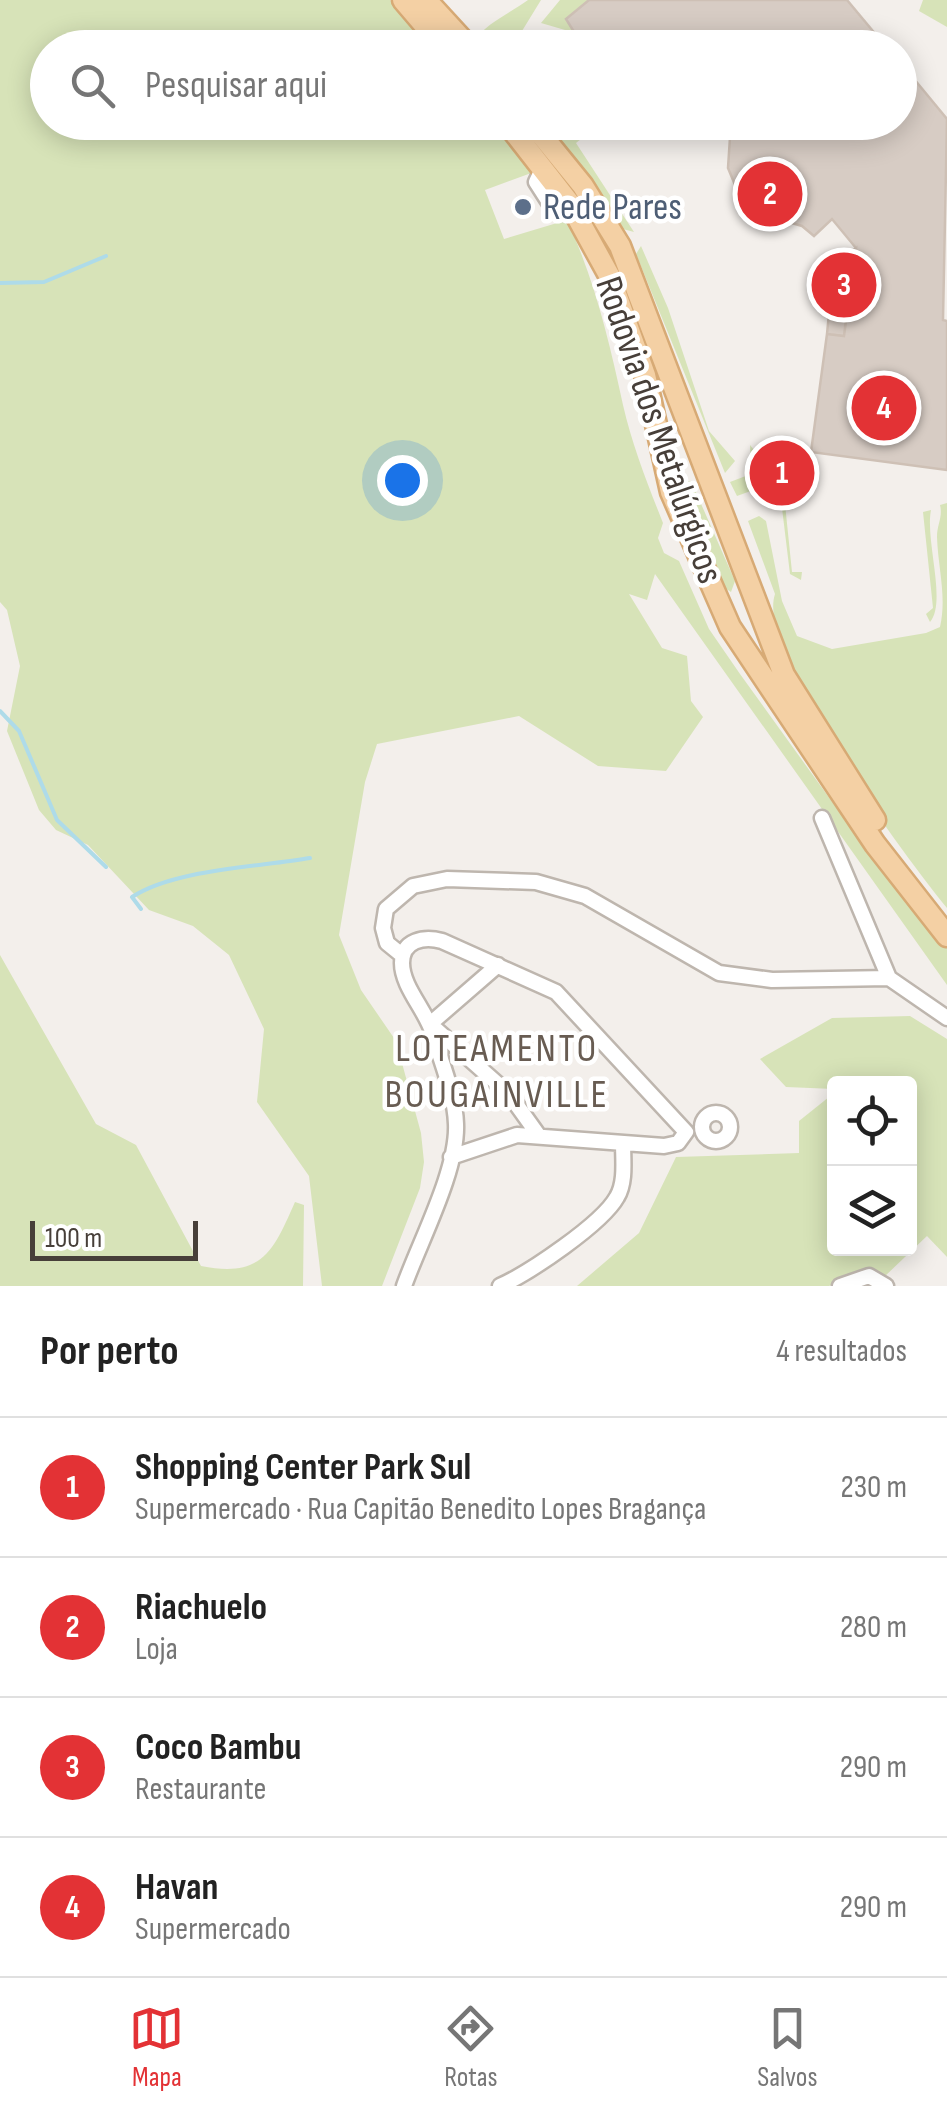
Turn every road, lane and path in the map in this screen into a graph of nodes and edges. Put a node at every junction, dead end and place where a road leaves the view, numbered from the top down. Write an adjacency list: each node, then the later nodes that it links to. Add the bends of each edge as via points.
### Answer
1 (402, 0): 3 (main road)
2 (426, 0): 4 (main road)
3 (428, 30)
4 (454, 30)
5 (520, 140): 8 (main road, Rodovia dos Metalúrgicos, via 579,217 629,324)
6 (546, 140): 7 (main road, Rodovia dos Metalúrgicos, via 620,246)
7 (697, 445): 8 (main road, via 700,466 686,476); 10 (main road, Rodovia dos Metalúrgicos)
8 (658, 448): 9 (main road, Rodovia dos Metalúrgicos)
9 (704, 574): 10 (main road, via 734,602 746,596); 13 (main road, Rodovia dos Metalúrgicos, via 759,674)
10 (746, 578): 12 (main road, Rodovia dos Metalúrgicos, via 797,700)
11 (822, 818): 16 (street)
12 (947, 916)
13 (947, 936)
14 (403, 956): 15 (street, via 412,943 434,939); 16 (street, via 387,943 383,918 392,900 413,886 447,879 536,882 585,896 733,977); 18 (street)
15 (498, 966): 18 (street); 20 (street, via 567,1002)
16 (889, 978): 17 (street)
17 (947, 1018)
18 (430, 1024): 21 (street, via 508,1094); 23 (street, via 455,1114)
19 (702, 1129): 20 (street)
20 (686, 1132): 22 (street, via 672,1144)
21 (539, 1136): 22 (street); 23 (street, via 507,1137)
22 (624, 1143): 25 (street, via 621,1189 611,1205)
23 (451, 1157): 24 (street)
24 (404, 1286)
25 (500, 1286)
26 (840, 1286): 27 (street, via 870,1276)
27 (886, 1286)

